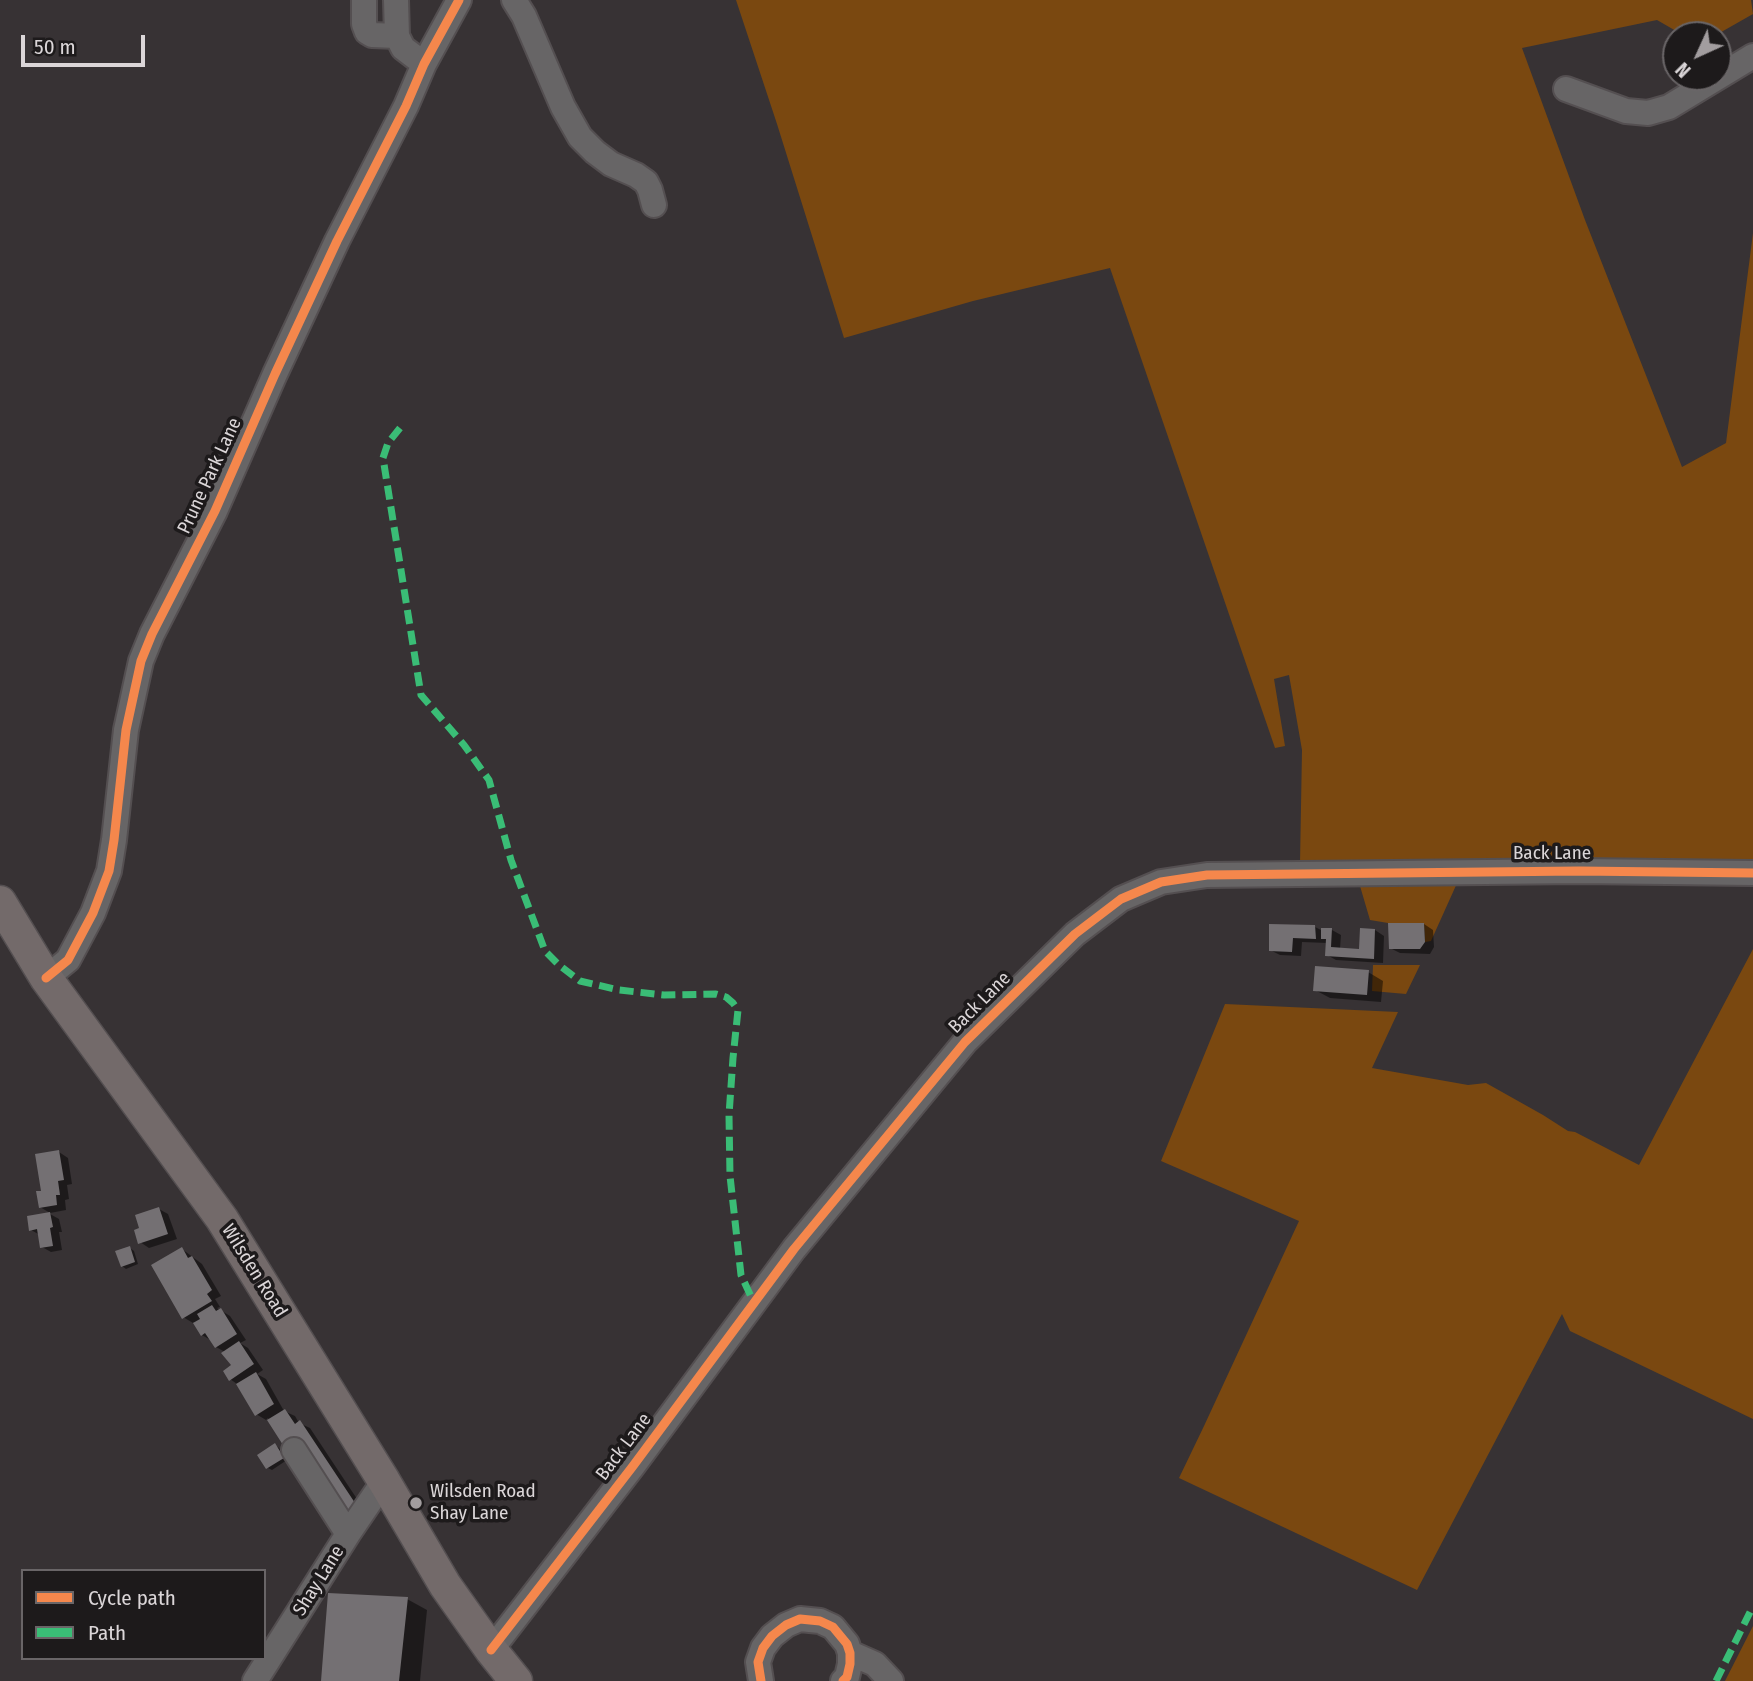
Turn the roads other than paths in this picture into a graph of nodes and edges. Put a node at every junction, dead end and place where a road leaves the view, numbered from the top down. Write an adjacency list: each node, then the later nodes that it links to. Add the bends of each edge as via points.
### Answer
1 (364, 0): 5 (street, via 367,32)
2 (396, 0): 5 (street)
3 (459, 0): 7 (street, Prune Park Lane)
4 (513, 0): 9 (street, via 580,136 603,158 646,182)
5 (397, 36): 7 (street, via 403,48)
6 (1753, 56): 8 (street, via 1669,107 1648,113 1626,111)
7 (424, 64): 12 (street, Prune Park Lane, via 337,241 215,511 152,634 125,730 109,871 68,960)
8 (1566, 89)
9 (654, 205)
10 (1753, 873): 16 (street, Back Lane, via 1207,875 1161,882 1121,899 1075,934 965,1042 794,1249)
11 (0, 902): 12 (main road, Wilsden Road)
12 (46, 978): 14 (main road, Wilsden Road, via 222,1219)
13 (294, 1450): 15 (street)
14 (384, 1481): 15 (street, Shay Lane); 16 (main road, Wilsden Road, via 445,1585)
15 (348, 1534): 18 (street, Shay Lane)
16 (491, 1650): 19 (main road, Wilsden Road)
17 (850, 1653): 20 (street, via 833,1627 800,1619 786,1625 763,1648 758,1662); 21 (street); 22 (street, via 875,1664)
18 (255, 1681)
19 (516, 1681)
20 (761, 1681)
21 (843, 1681)
22 (891, 1681)

